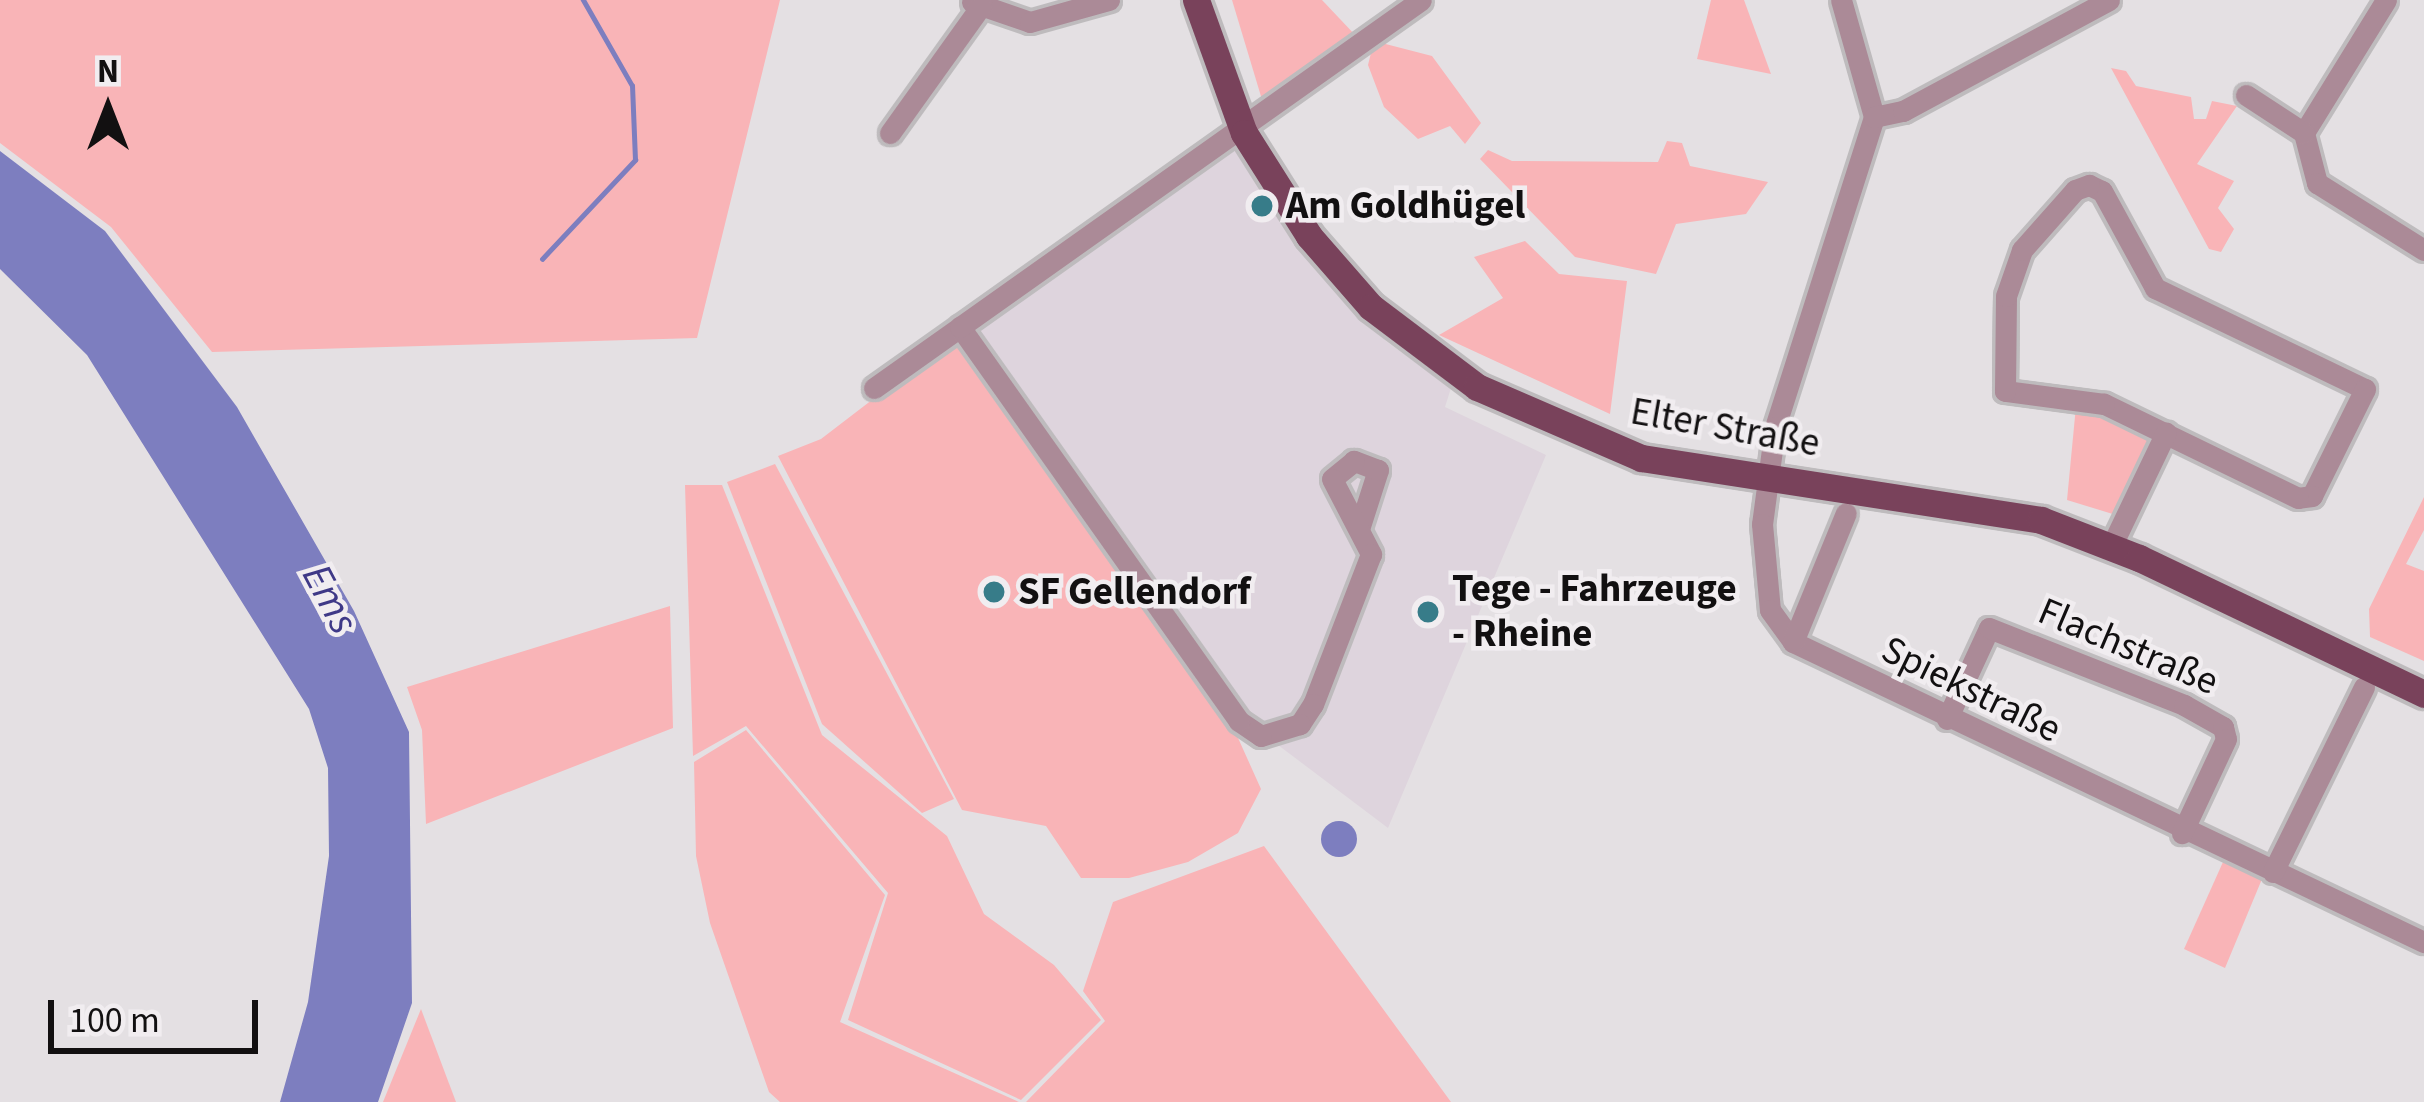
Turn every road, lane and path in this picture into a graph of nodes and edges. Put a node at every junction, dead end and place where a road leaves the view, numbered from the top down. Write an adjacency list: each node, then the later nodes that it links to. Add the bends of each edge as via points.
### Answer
1 (1109, 0): 7 (street, via 1030,22)
2 (1196, 0): 10 (main road, Elter Straße)
3 (1421, 0): 10 (street)
4 (1841, 0): 9 (street)
5 (2109, 0): 9 (street, via 1903,111)
6 (2386, 0): 12 (street)
7 (974, 3): 11 (street)
8 (2246, 95): 12 (street)
9 (1874, 118): 17 (street, via 1775,428)
10 (1241, 126): 14 (street); 17 (main road, Elter Straße, via 1277,192 1342,276 1441,363 1580,438 1641,458)
11 (890, 133)
12 (2304, 133): 13 (street, via 2317,183)
13 (2424, 250)
14 (960, 327): 15 (street); 19 (street, via 1239,721 1261,736 1300,724 1313,704 1371,554)
15 (874, 388)
16 (2166, 432): 16 (street, via 2298,498 2312,496 2365,389 2155,288 2102,191 2089,185 2075,190 2023,250 2006,296 2005,391 2104,404); 20 (street)
17 (1767, 479): 20 (main road, Elter Straße, via 1980,506); 21 (street, via 1762,576 1770,610)
18 (1846, 514): 21 (street)
19 (1360, 526)
20 (2111, 547): 23 (main road, Elter Straße)
21 (1792, 643): 24 (street, Spiekstraße)
22 (2364, 687): 26 (street)
23 (2424, 694)
24 (1948, 719): 25 (street, Spiekstraße); 25 (street, Flachstraße, via 1989,628 2183,704 2223,727 2226,740)
25 (2182, 833): 26 (street, Spiekstraße)
26 (2273, 872): 27 (street, Spiekstraße)
27 (2424, 942)

